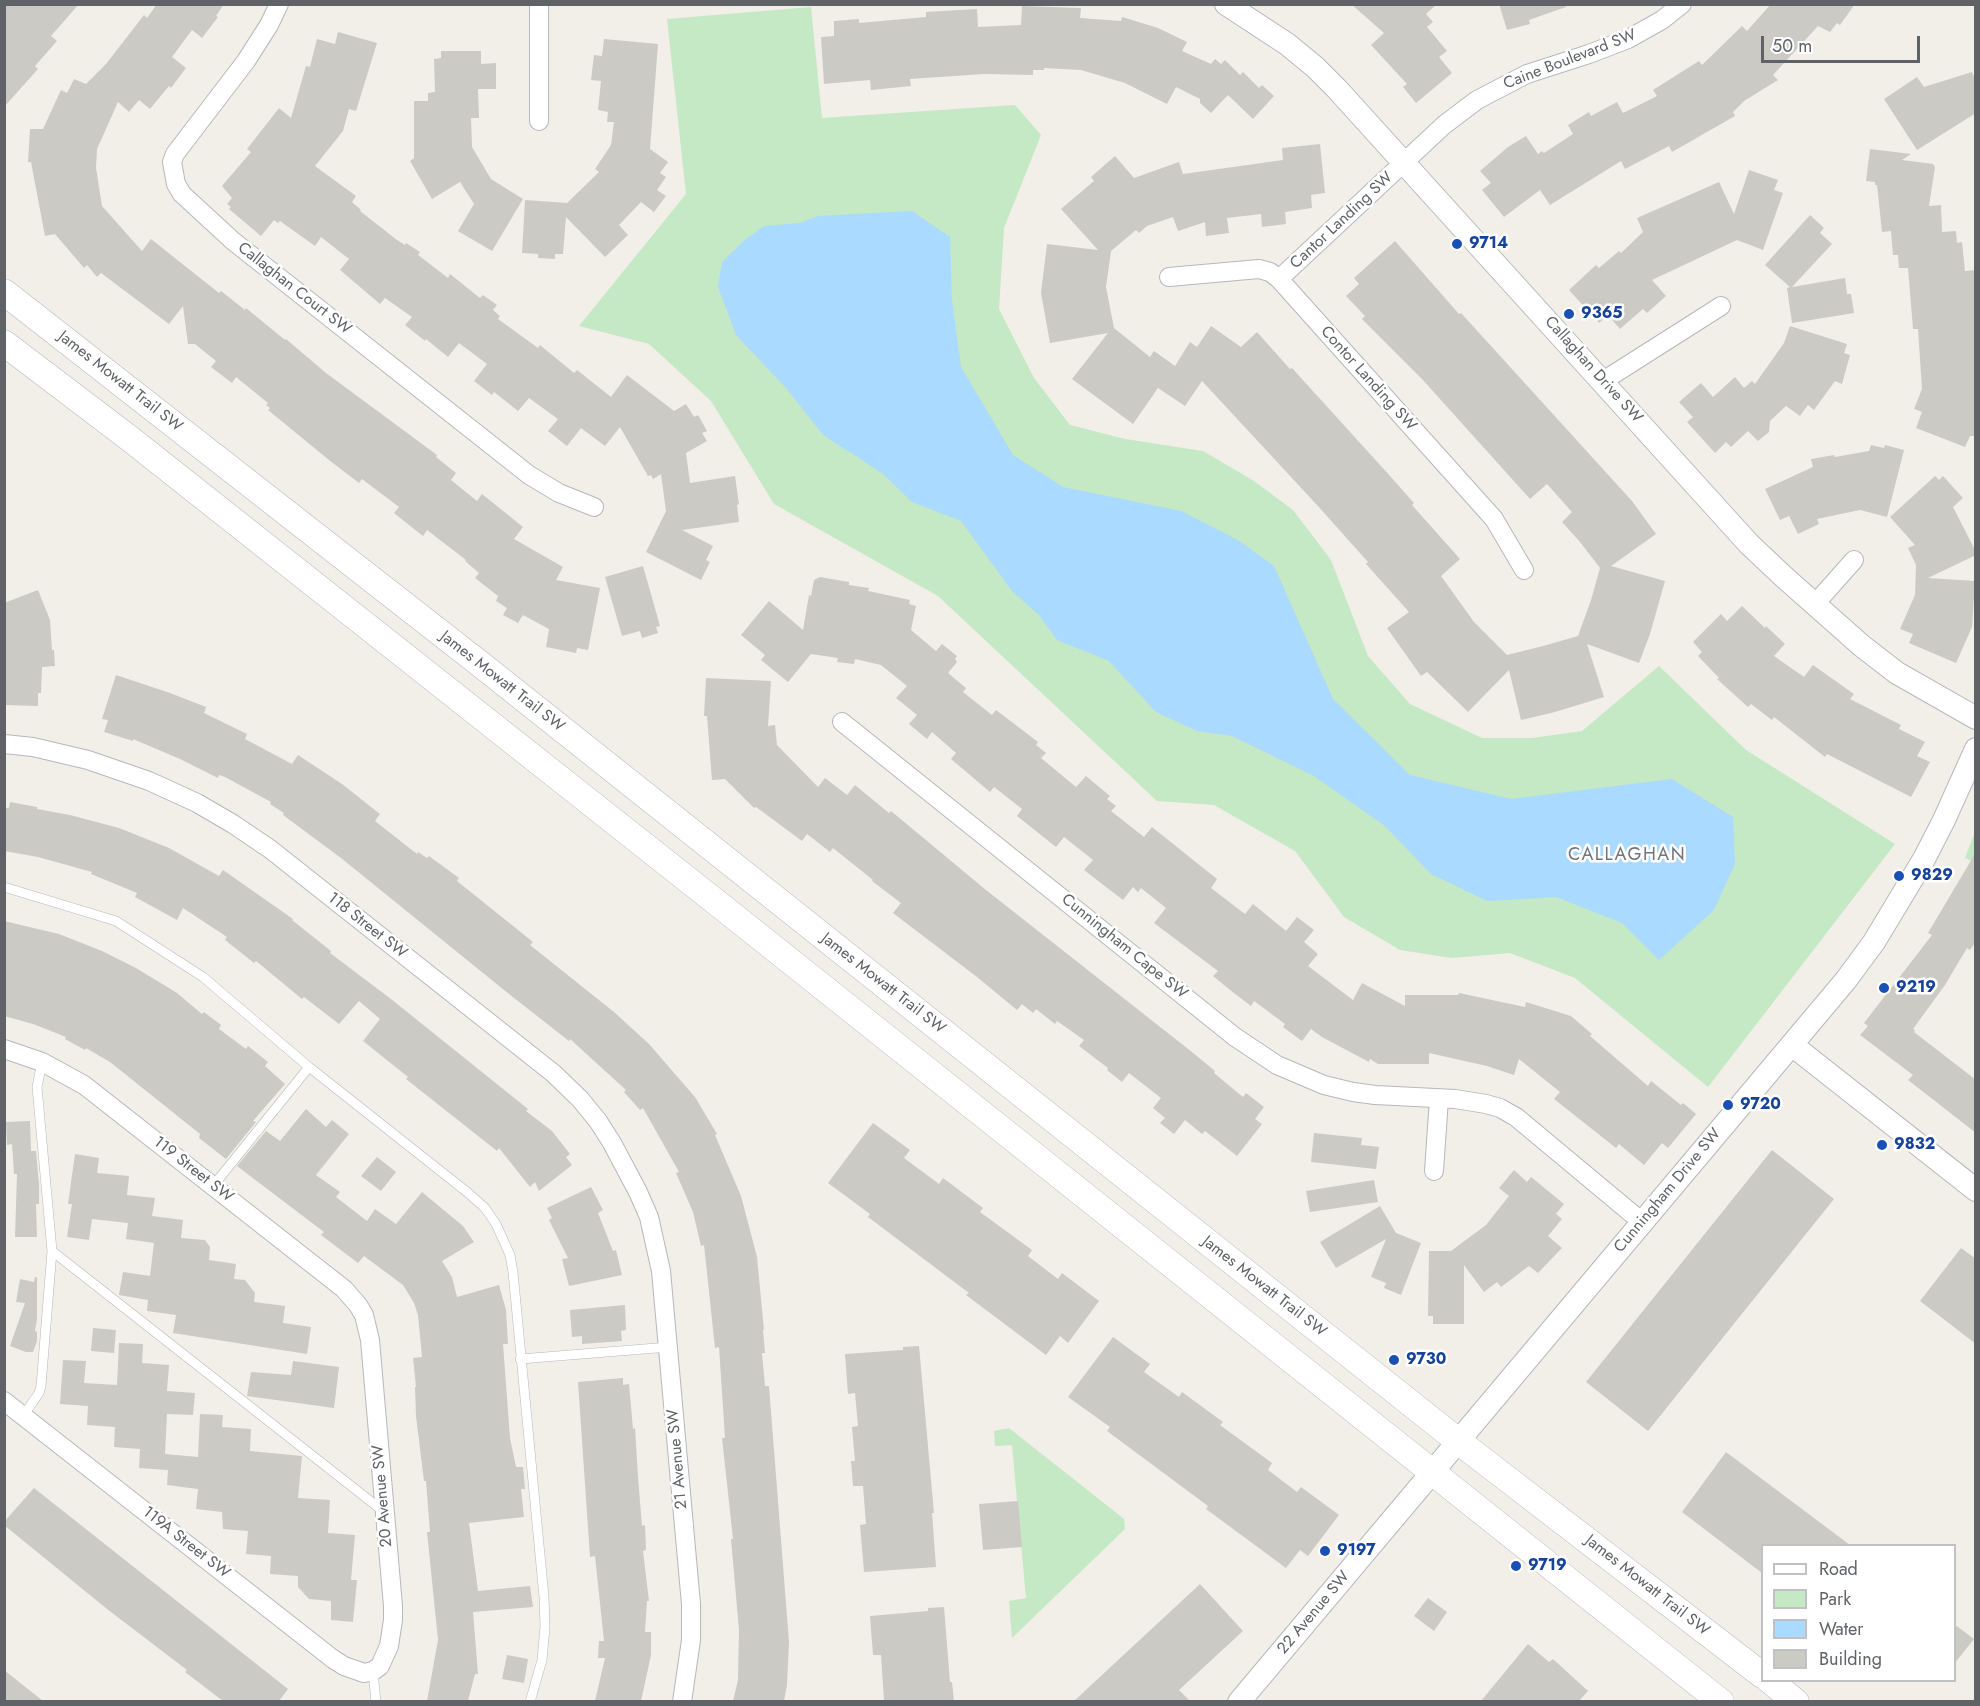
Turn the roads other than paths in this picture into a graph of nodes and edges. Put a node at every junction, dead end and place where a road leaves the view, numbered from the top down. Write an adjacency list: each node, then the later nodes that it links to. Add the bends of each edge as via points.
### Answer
1 (279, 4): 13 (street, Callaghan Court SW, via 246,60 175,154 172,162 182,194 233,241 529,474 559,493)
2 (540, 4): 5 (street)
3 (1226, 4): 6 (street, Callaghan Drive SW, via 1315,67)
4 (1682, 4): 6 (street, Caine Boulevard SW, via 1628,39 1527,74 1491,92 1444,125)
5 (539, 121)
6 (1404, 162): 8 (street, Cantor Landing SW); 12 (street, Callaghan Drive SW)
7 (1169, 277): 8 (street, Contor Landing SW, via 1259,269)
8 (1279, 279): 15 (street, Contor Landing SW, via 1494,519)
9 (4, 292): 38 (main road, James Mowatt Trail SW)
10 (1721, 306): 12 (street)
11 (4, 343): 39 (main road, via 702,891)
12 (1603, 381): 16 (street, Callaghan Drive SW, via 1749,543)
13 (594, 507)
14 (1854, 560): 16 (street)
15 (1524, 570)
16 (1814, 605): 17 (street, Callaghan Drive SW, via 1897,673)
17 (1976, 718)
18 (842, 722): 26 (street, Cunningham Cape SW, via 1235,1037 1277,1065 1324,1085 1353,1092)
19 (4, 744): 30 (street, 118 Street SW, via 88,760 149,781 197,803 270,849 553,1073 580,1099 612,1143)
20 (1976, 748): 22 (street, Cunningham Drive SW, via 1939,830 1903,896 1846,980)
21 (4, 887): 25 (lane, via 116,921 203,977)
22 (1792, 1045): 29 (street); 31 (street, Cunningham Drive SW)
23 (4, 1049): 24 (street, 119 Street SW)
24 (42, 1062): 28 (street, 119 Street SW, via 84,1085); 32 (lane, via 37,1086)
25 (309, 1066): 28 (lane); 35 (lane, via 485,1208 510,1255)
26 (1439, 1099): 27 (street); 31 (street, Cunningham Cape SW, via 1486,1104 1516,1117)
27 (1434, 1171)
28 (213, 1186): 33 (street, 119 Street SW, via 344,1289)
29 (1976, 1190)
30 (649, 1217): 34 (street, 21 Avenue SW, via 662,1271)
31 (1642, 1222): 38 (street, Cunningham Drive SW)
32 (52, 1251): 37 (lane, via 41,1386); 40 (lane)
33 (364, 1315): 40 (street, 20 Avenue SW, via 370,1340)
34 (669, 1347): 35 (lane); 46 (street, 21 Avenue SW, via 691,1604 691,1640)
35 (520, 1359): 45 (lane, via 545,1627 542,1660)
36 (4, 1401): 37 (street, 119A Street SW)
37 (23, 1416): 41 (street, 119A Street SW, via 333,1659 353,1670)
38 (1458, 1442): 39 (street, 22 Avenue SW); 42 (main road, James Mowatt Trail SW)
39 (1432, 1472): 47 (street, 22 Avenue SW); 48 (main road)
40 (384, 1511): 41 (street, 20 Avenue SW, via 393,1620 384,1659)
41 (373, 1671): 44 (lane)
42 (1761, 1675)
43 (1772, 1682): 49 (main road)
44 (376, 1701)
45 (530, 1701)
46 (682, 1701)
47 (1239, 1701)
48 (1721, 1701)
49 (1796, 1701)

